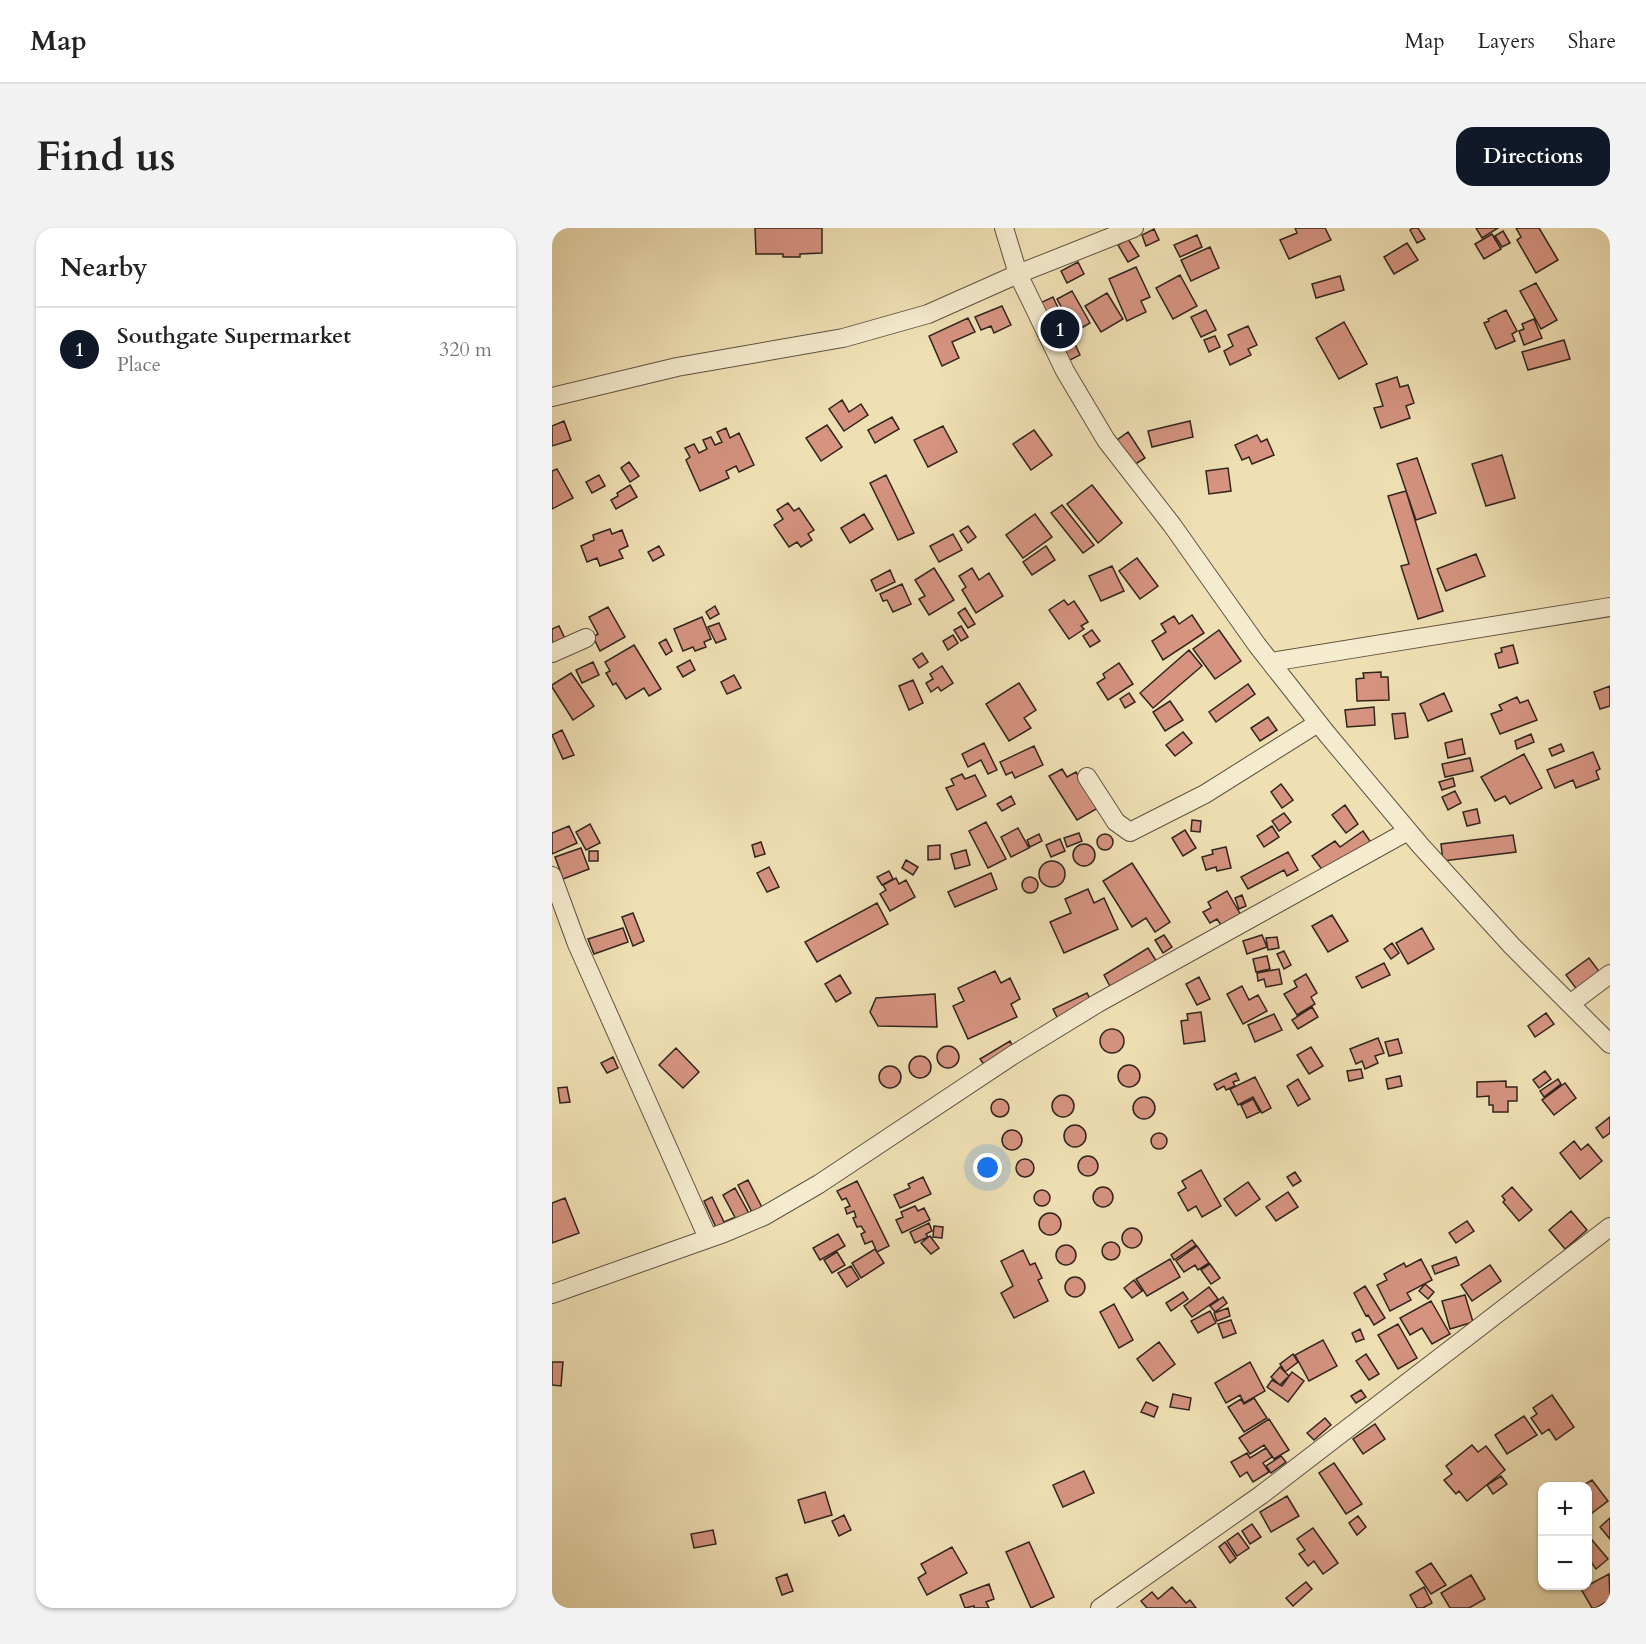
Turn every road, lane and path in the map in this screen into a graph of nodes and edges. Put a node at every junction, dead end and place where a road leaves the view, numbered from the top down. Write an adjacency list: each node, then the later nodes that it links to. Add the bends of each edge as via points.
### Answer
1 (1004, 228): 3 (street)
2 (1134, 228): 3 (street)
3 (1017, 274): 4 (street, via 928,314 843,338 677,367); 8 (street, via 1065,371 1106,440)
4 (552, 397)
5 (1610, 607): 8 (street)
6 (586, 638): 7 (street)
7 (552, 653)
8 (1271, 662): 9 (street)
9 (1318, 723): 10 (street, via 1205,794 1130,832 1116,822); 11 (street)
10 (1087, 777)
11 (1408, 831): 14 (street); 17 (street, via 1098,1003 764,1216)
12 (552, 876): 17 (street, via 577,944)
13 (1610, 975): 14 (street)
14 (1570, 1004): 15 (street)
15 (1610, 1044)
16 (1610, 1227): 19 (street, via 1261,1496)
17 (708, 1238): 18 (street)
18 (552, 1294)
19 (1100, 1608)

